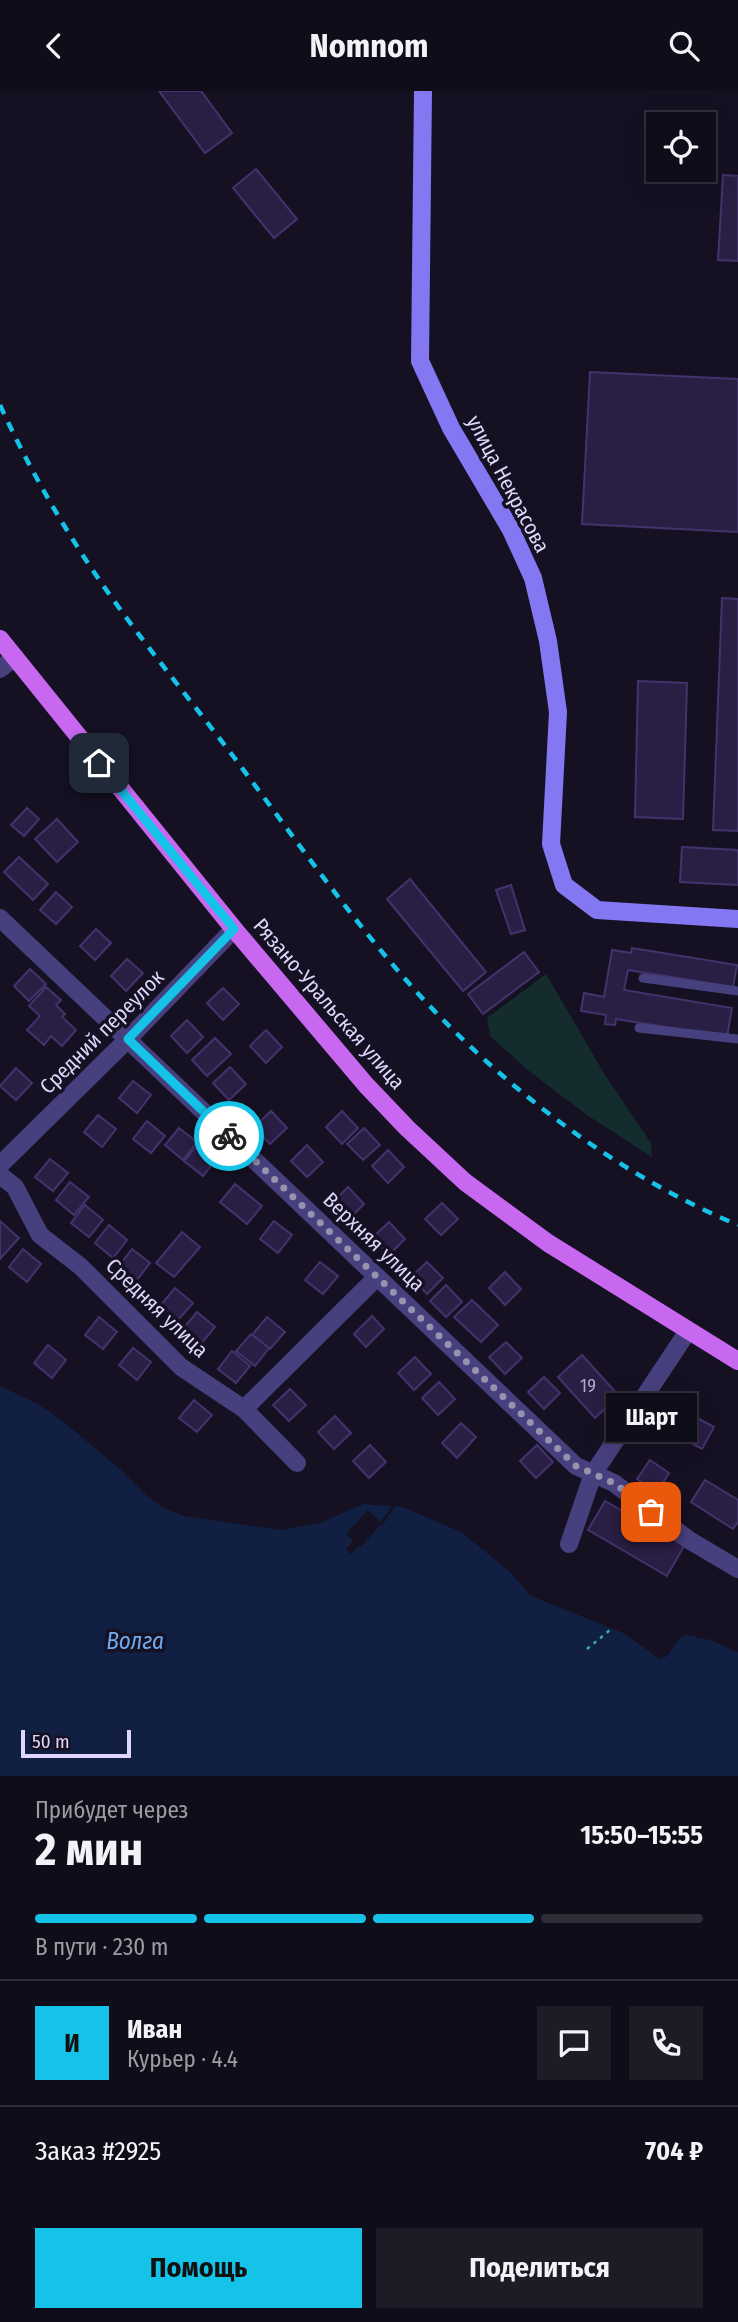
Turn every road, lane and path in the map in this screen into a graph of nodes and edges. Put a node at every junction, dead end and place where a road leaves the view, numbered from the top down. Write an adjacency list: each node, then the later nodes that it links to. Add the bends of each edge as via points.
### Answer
1 (422, 91): 6 (street, улица Некрасова, via 420,361 533,578 558,712 551,844 564,885 597,910)
2 (0, 639): 3 (main road, Рязано-Уральская улица)
3 (15, 657): 4 (street); 7 (main road, Рязано-Уральская улица)
4 (0, 669)
5 (0, 918): 11 (street, Верхняя улица)
6 (738, 919)
7 (234, 929): 11 (street, Средний переулок); 16 (main road, Рязано-Уральская улица, via 366,1085 464,1182 548,1244)
8 (643, 978): 9 (lane)
9 (738, 991)
10 (639, 1028): 12 (lane)
11 (128, 1039): 13 (street, Средний переулок); 15 (street, Верхняя улица)
12 (738, 1039)
13 (0, 1165)
14 (0, 1175): 18 (street, Средняя улица, via 15,1187 40,1235 80,1266 181,1367)
15 (377, 1277): 18 (street); 20 (street, Верхняя улица, via 576,1466)
16 (688, 1331): 17 (main road, Рязано-Уральская улица); 20 (street)
17 (738, 1361)
18 (244, 1409): 19 (street, Средняя улица)
19 (298, 1463)
20 (593, 1474): 21 (street); 22 (street, Верхняя улица, via 614,1483 689,1540)
21 (569, 1544)
22 (738, 1569)
23 (610, 1630): 24 (path)
24 (587, 1649)

